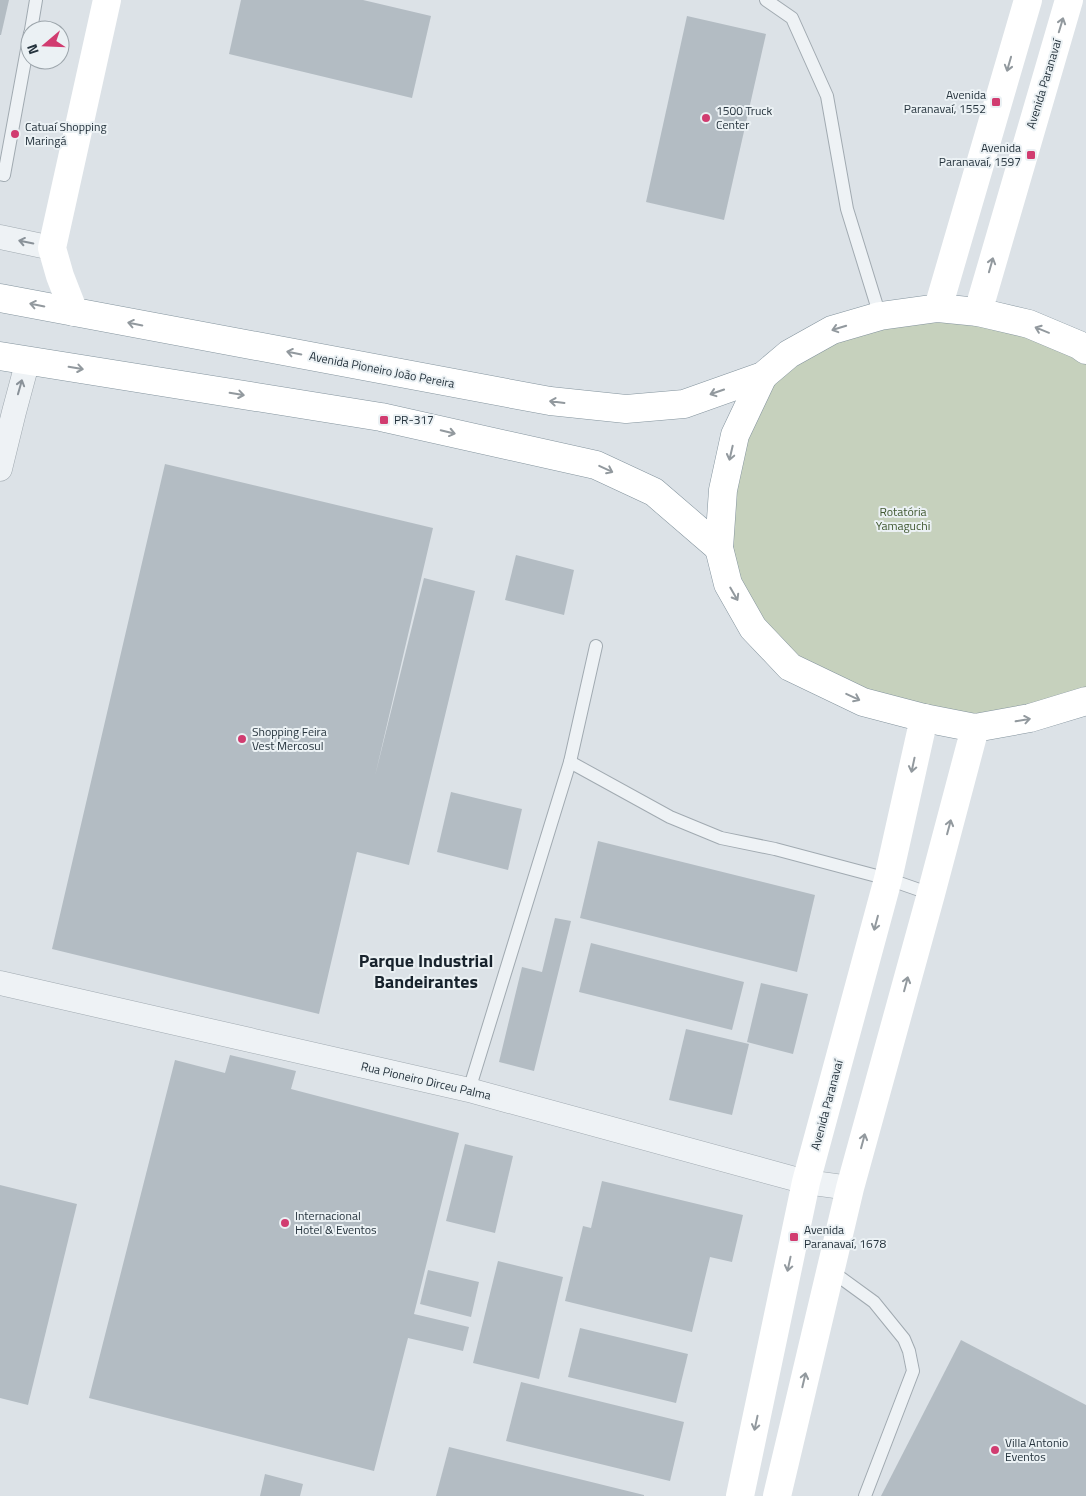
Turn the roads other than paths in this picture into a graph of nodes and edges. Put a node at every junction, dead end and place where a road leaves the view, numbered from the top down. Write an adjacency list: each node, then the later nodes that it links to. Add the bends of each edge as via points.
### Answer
1 (36, 0): 6 (lane)
2 (107, 0): 10 (main road)
3 (766, 0): 15 (lane, via 792,18 827,96 847,209)
4 (1028, 0): 12 (main road, one-way to 12)
5 (1069, 0): 14 (main road, Avenida Paranavaí, one-way to 5)
6 (32, 20)
7 (23, 70): 8 (lane, via 4,175)
8 (0, 174)
9 (0, 237): 10 (street, one-way to 9)
10 (52, 248): 13 (main road)
11 (0, 298): 13 (main road, Avenida Pioneiro João Pereira, one-way to 11)
12 (938, 308): 14 (main road); 15 (main road)
13 (74, 312): 19 (main road, Avenida Pioneiro João Pereira, one-way to 13, via 684,404 626,410 550,401)
14 (978, 312): 16 (main road, one-way to 14, via 1029,324)
15 (880, 316): 19 (main road, one-way to 19, via 832,330 789,354)
16 (1086, 350)
17 (0, 356): 18 (main road)
18 (28, 360): 20 (street, one-way to 18); 22 (main road, one-way to 22, via 381,417 596,465 654,492)
19 (763, 376): 22 (main road, one-way to 22, via 735,435 723,490)
20 (7, 411): 21 (street)
21 (0, 469)
22 (719, 548): 25 (main road, one-way to 25, via 728,584 753,628 790,667 863,702)
23 (596, 646): 27 (lane)
24 (1084, 703): 26 (main road, one-way to 24, via 1030,718)
25 (924, 718): 26 (main road); 28 (main road, Avenida Paranavaí, one-way to 28)
26 (975, 728): 29 (main road, one-way to 26)
27 (570, 762): 28 (lane, via 670,817 721,838); 31 (lane)
28 (888, 879): 29 (lane); 32 (main road, Avenida Paranavaí, one-way to 32)
29 (931, 894): 33 (main road, one-way to 29)
30 (0, 983): 31 (street, Rua Pioneiro Dirceu Palma)
31 (469, 1090): 32 (street, Rua Pioneiro Dirceu Palma)
32 (806, 1182): 33 (street, Rua Pioneiro Dirceu Palma); 35 (main road, Avenida Paranavaí, one-way to 35)
33 (850, 1188): 34 (main road)
34 (830, 1270): 36 (main road, one-way to 34); 37 (lane, via 874,1302 904,1339 913,1371)
35 (740, 1496)
36 (777, 1496)
37 (865, 1496)

